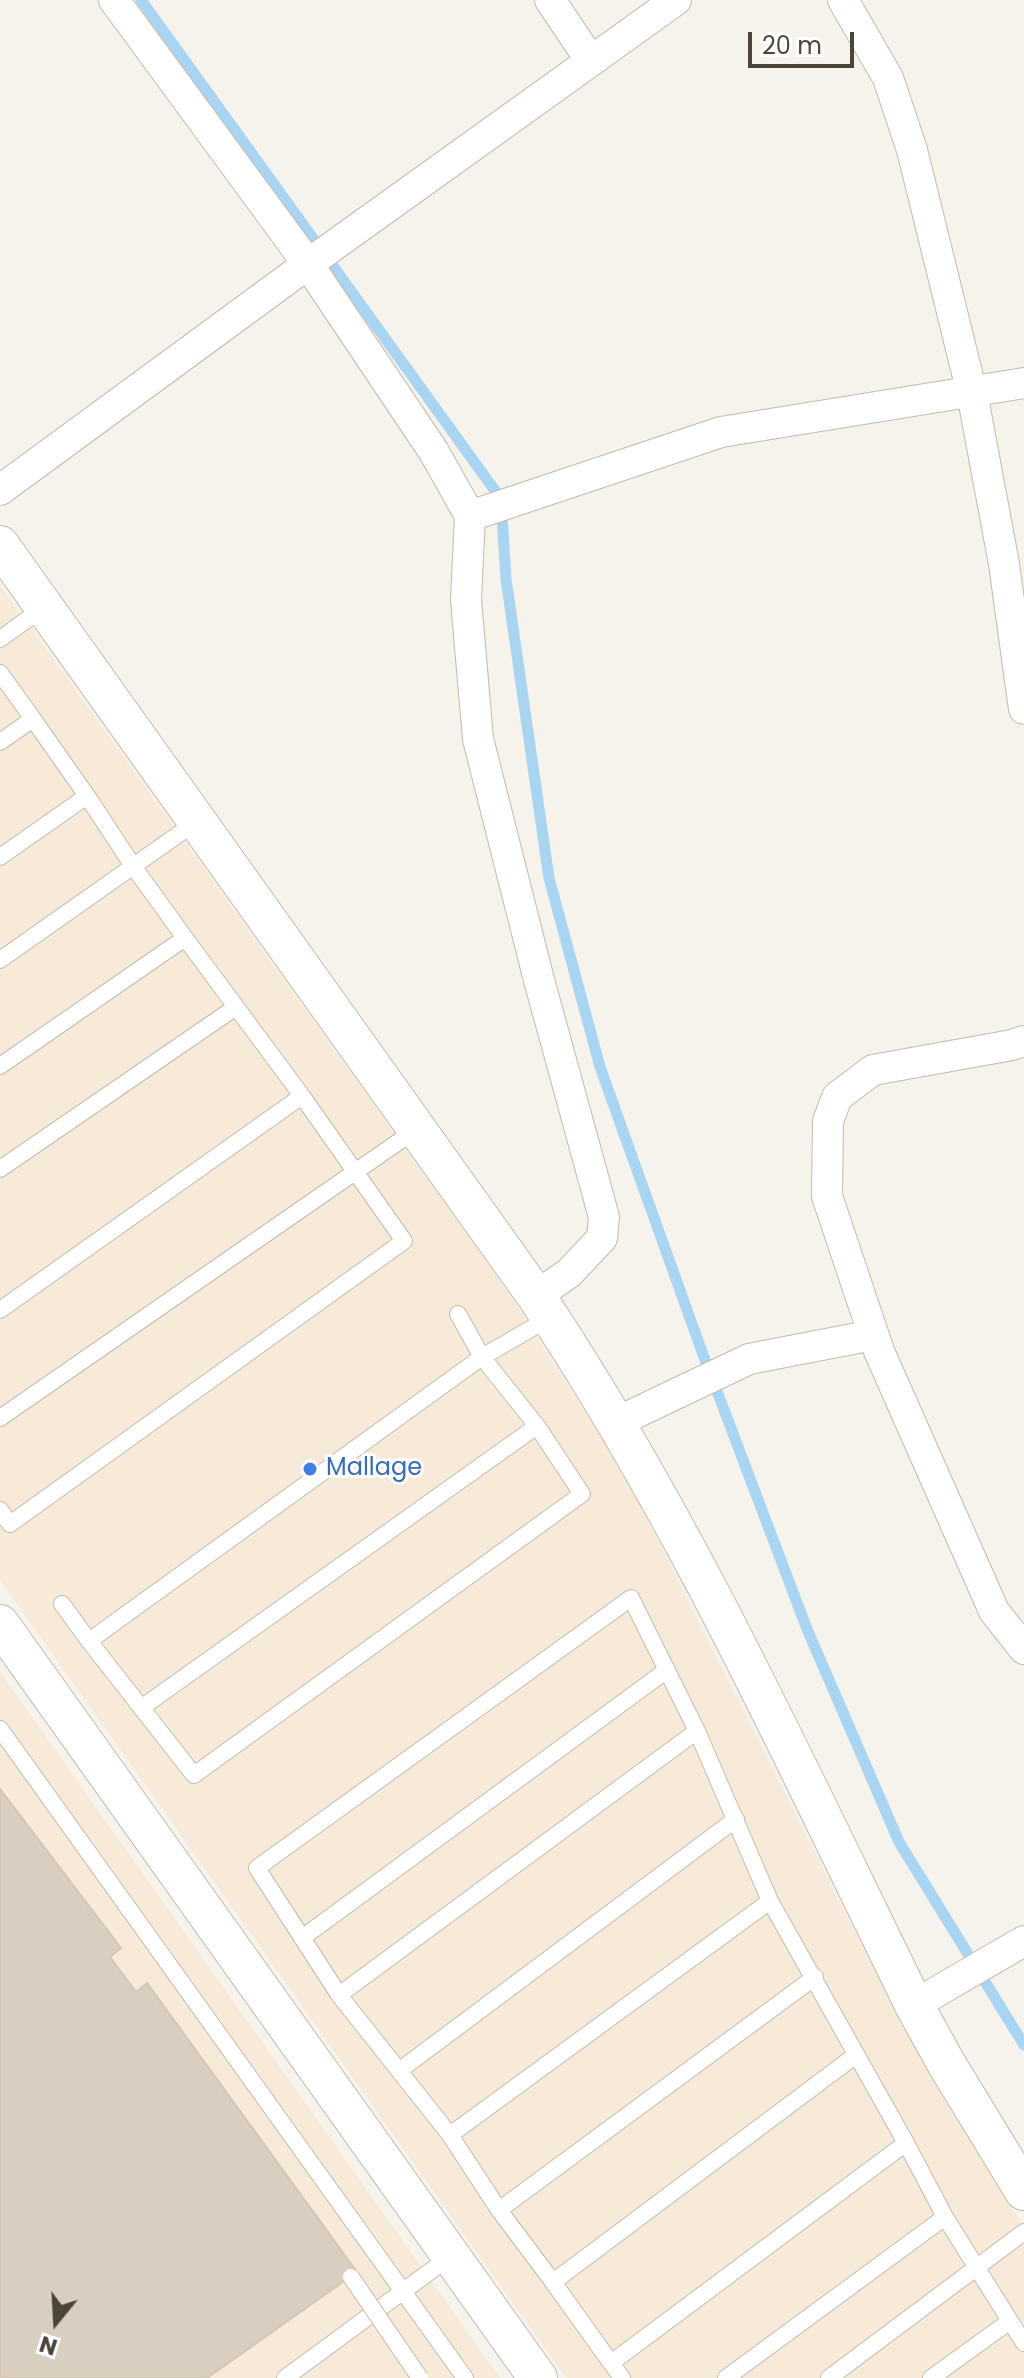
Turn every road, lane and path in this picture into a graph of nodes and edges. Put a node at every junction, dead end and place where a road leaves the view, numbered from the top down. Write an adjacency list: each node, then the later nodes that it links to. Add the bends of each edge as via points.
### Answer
1 (114, 0): 6 (street)
2 (550, 0): 5 (street)
3 (676, 0): 5 (street)
4 (843, 0): 8 (street, via 888,78 912,150)
5 (591, 61): 6 (street)
6 (308, 264): 9 (street); 10 (street, via 434,452)
7 (1024, 383): 8 (street)
8 (972, 393): 10 (street, via 721,432); 15 (street)
9 (0, 490)
10 (470, 516): 31 (street, via 466,600 478,739 604,1217 602,1238)
11 (0, 545): 12 (street)
12 (43, 608): 13 (lane); 19 (street)
13 (0, 639)
14 (0, 673): 16 (lane)
15 (1024, 709)
16 (33, 719): 17 (lane); 18 (lane)
17 (0, 742)
18 (87, 796): 20 (lane); 21 (lane)
19 (196, 822): 21 (lane); 28 (street)
20 (0, 857)
21 (133, 866): 22 (lane); 23 (lane)
22 (185, 938): 24 (lane); 26 (lane)
23 (0, 960)
24 (236, 1007): 27 (lane); 29 (lane)
25 (1024, 1041): 34 (street, via 873,1070 837,1097 828,1121 827,1196)
26 (0, 1066)
27 (302, 1096): 30 (lane); 32 (lane)
28 (417, 1129): 30 (lane); 31 (street)
29 (0, 1169)
30 (356, 1170): 36 (lane); 39 (lane, via 404,1241 10,1524)
31 (544, 1306): 35 (lane); 37 (street)
32 (0, 1310)
33 (458, 1314): 35 (lane)
34 (873, 1335): 37 (street, via 749,1359); 43 (street, via 994,1611)
35 (482, 1357): 38 (lane); 42 (lane)
36 (0, 1418)
37 (617, 1422): 54 (street, via 718,1610)
38 (537, 1426): 45 (lane); 45 (lane, via 582,1494 194,1775)
39 (0, 1510)
40 (62, 1604): 42 (lane)
41 (0, 1624): 63 (street)
42 (89, 1641): 45 (lane)
43 (1024, 1649)
44 (667, 1670): 47 (lane); 50 (lane); 50 (lane, via 631,1598 257,1868)
45 (141, 1708)
46 (0, 1729): 67 (lane)
47 (697, 1731): 48 (lane); 53 (lane)
48 (736, 1819): 49 (lane); 56 (lane)
49 (770, 1901): 52 (lane); 57 (lane)
50 (302, 1938): 53 (lane)
51 (1024, 1941): 54 (street)
52 (815, 1977): 55 (lane); 60 (lane)
53 (339, 1995): 56 (lane)
54 (914, 2005): 59 (street)
55 (856, 2055): 58 (lane); 66 (lane)
56 (400, 2070): 57 (lane)
57 (450, 2135): 60 (lane)
58 (906, 2143): 61 (lane); 70 (lane)
59 (1024, 2191)
60 (499, 2210): 66 (lane)
61 (945, 2217): 64 (lane); 76 (lane)
62 (1024, 2232): 64 (lane)
63 (451, 2256): 67 (lane); 74 (street)
64 (977, 2268): 68 (lane); 77 (lane)
65 (351, 2277): 72 (lane, bridge)
66 (553, 2282): 70 (lane)
67 (404, 2290): 71 (lane); 73 (lane)
68 (1010, 2321): 69 (lane); 78 (lane)
69 (1024, 2343)
70 (611, 2363): 75 (lane)
71 (285, 2378)
72 (420, 2378)
73 (465, 2378)
74 (538, 2378)
75 (622, 2378)
76 (726, 2378)
77 (829, 2378)
78 (931, 2378)

